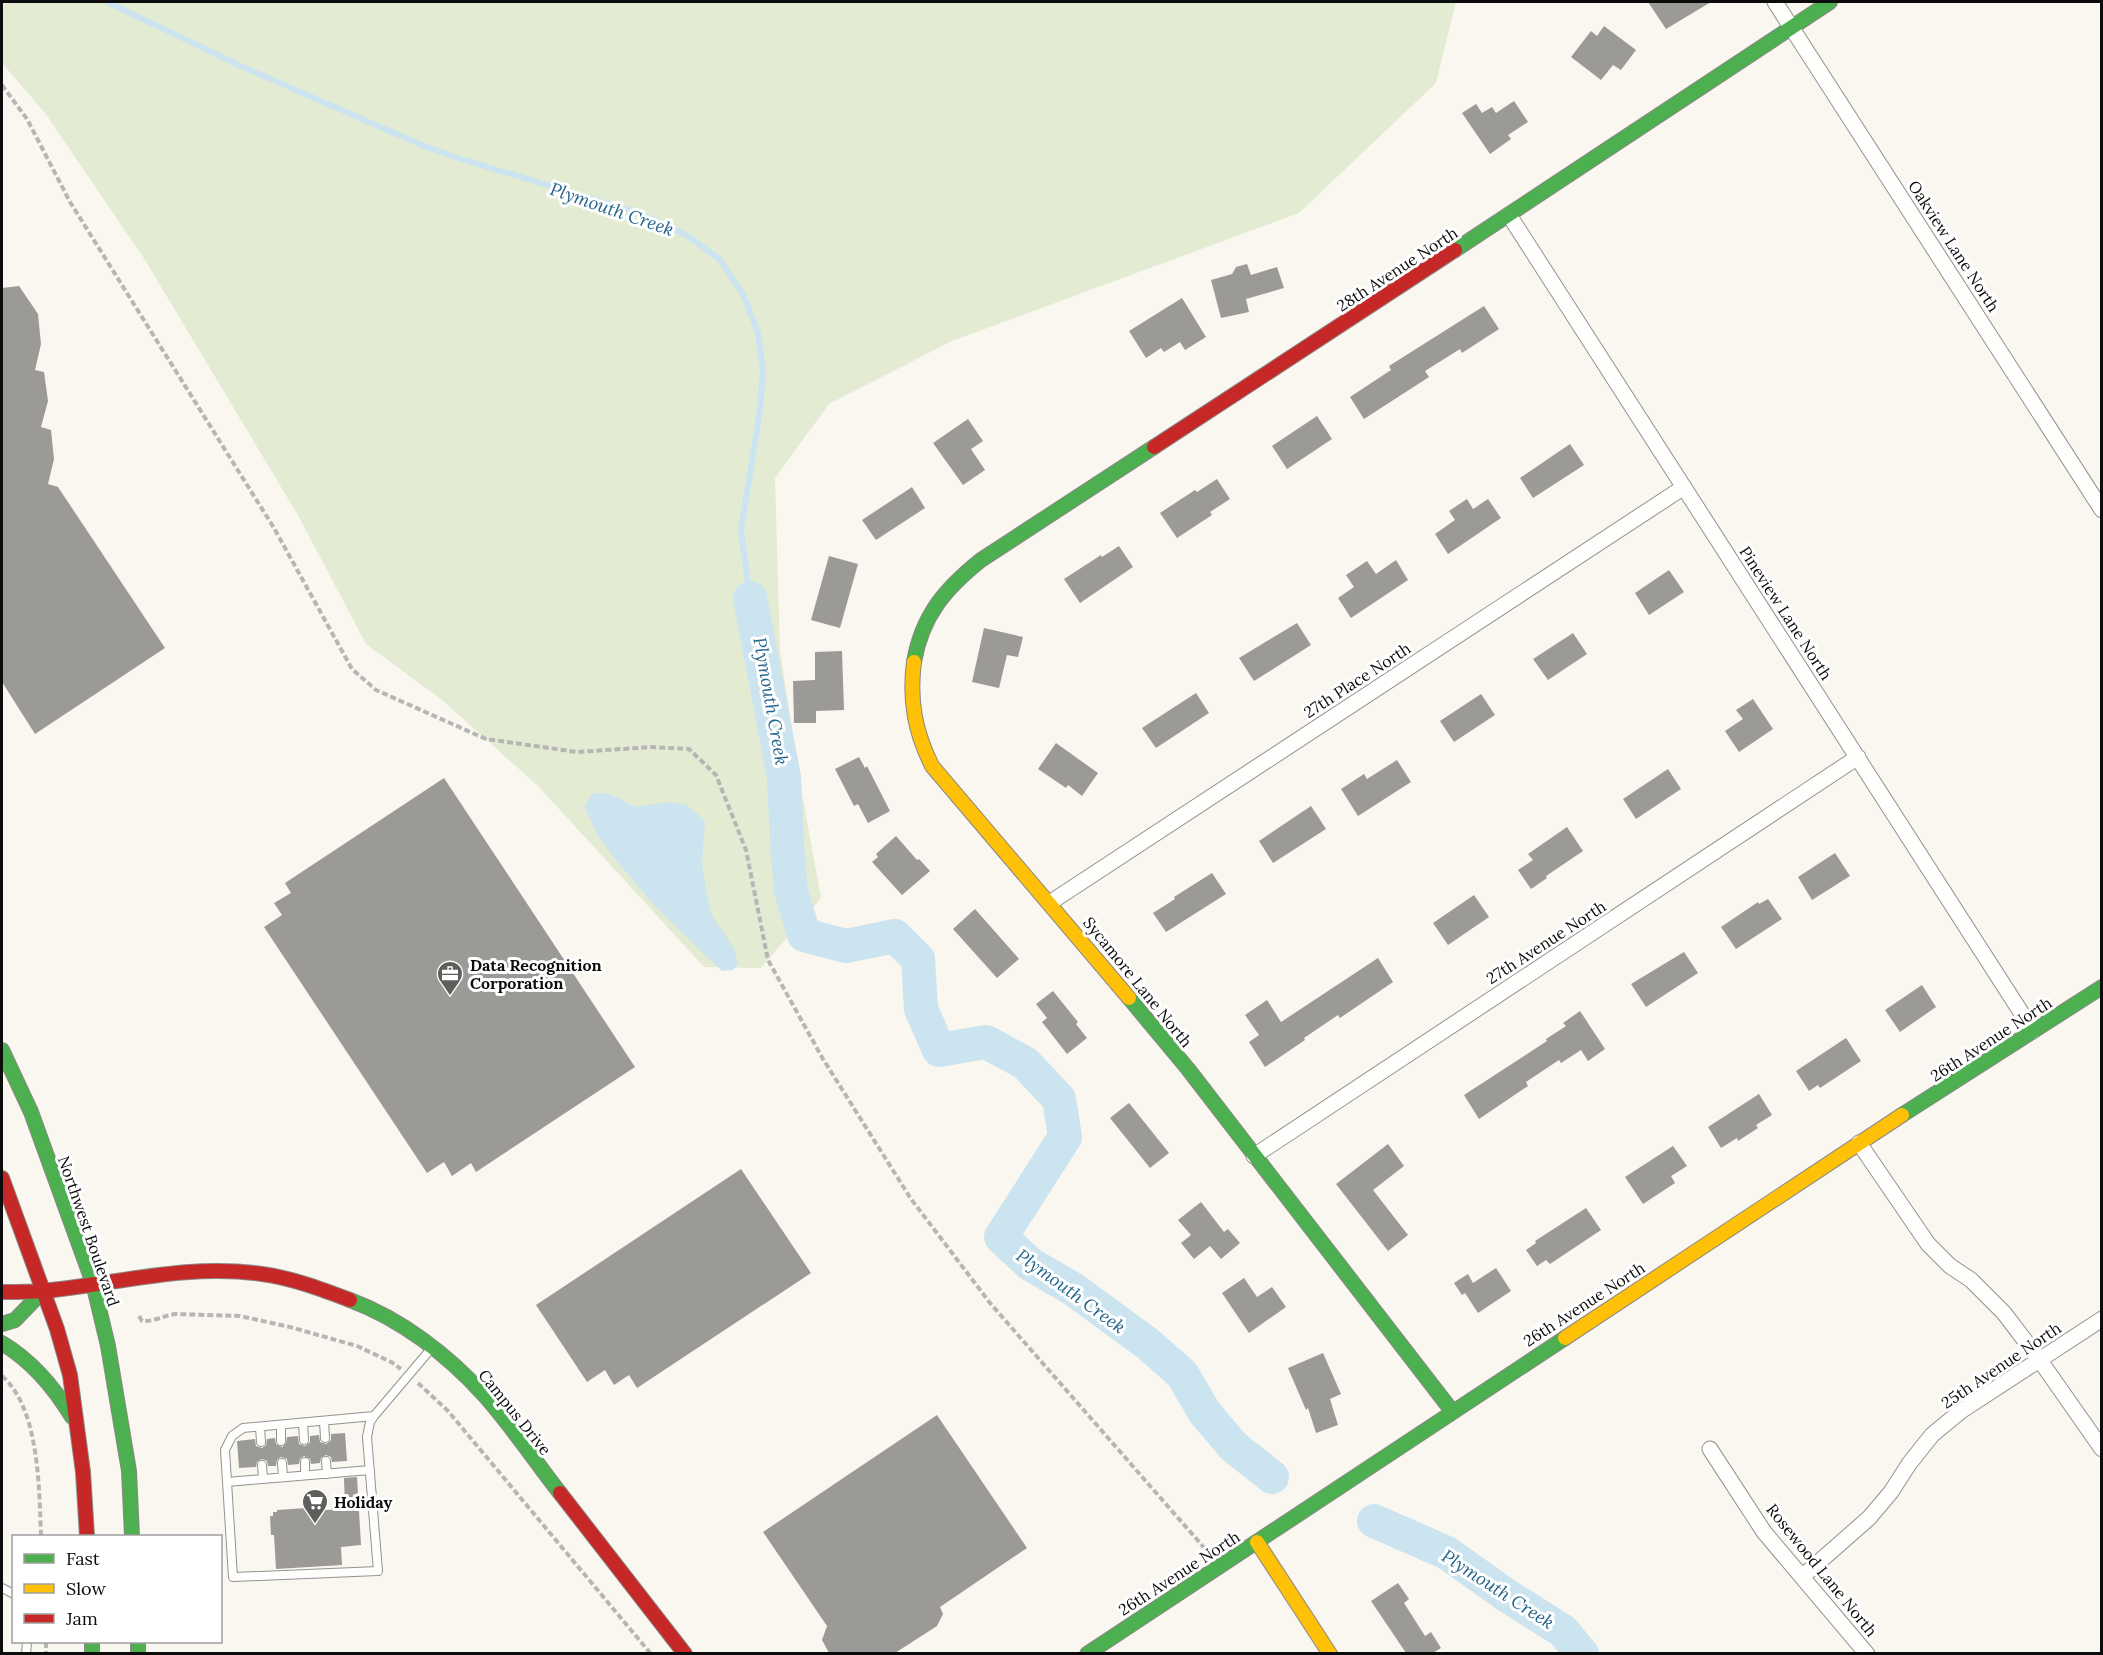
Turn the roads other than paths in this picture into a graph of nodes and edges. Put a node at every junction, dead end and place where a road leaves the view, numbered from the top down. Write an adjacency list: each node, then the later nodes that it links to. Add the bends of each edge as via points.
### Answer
1 (1775, 2): 3 (street, Oakview Lane North)
2 (1830, 2): 3 (street, 28th Avenue North)
3 (1792, 26): 4 (street, 28th Avenue North); 6 (street, Oakview Lane North)
4 (1509, 215): 5 (street, Pineview Lane North); 7 (street, 28th Avenue North)
5 (1684, 487): 8 (street, Pineview Lane North); 9 (street, 27th Place North)
6 (2102, 510)
7 (981, 560): 9 (street, Sycamore Lane North, via 939,600 925,625 915,652 913,710 919,738 931,765)
8 (1858, 757): 11 (street, Pineview Lane North); 14 (street, 27th Avenue North)
9 (1051, 902): 14 (street, Sycamore Lane North)
10 (2102, 987): 11 (street, 26th Avenue North)
11 (2033, 1031): 13 (street, 26th Avenue North)
12 (2, 1050): 16 (street, Northwest Boulevard, via 31,1112)
13 (1859, 1143): 23 (street, via 1928,1244 2004,1313); 24 (street, 26th Avenue North)
14 (1254, 1156): 24 (street, Sycamore Lane North)
15 (2, 1178): 18 (street)
16 (93, 1283): 18 (street, Campus Drive); 22 (street, Campus Drive, via 211,1271 262,1274 312,1286 361,1304 406,1328); 48 (street, Northwest Boulevard, via 129,1470)
17 (2, 1292): 18 (street, Campus Drive)
18 (43, 1292): 20 (street, via 15,1320); 29 (street, via 70,1375)
19 (2102, 1319): 23 (street, 25th Avenue North)
20 (2, 1324)
21 (2, 1343): 29 (street, via 37,1370 60,1396)
22 (432, 1348): 25 (lane); 51 (street, Campus Drive, via 484,1395)
23 (2039, 1359): 36 (street); 50 (street, 25th Avenue North, via 1932,1435 1869,1518)
24 (1452, 1411): 49 (street, 26th Avenue North)
25 (374, 1416): 26 (lane); 41 (lane, via 367,1437)
26 (324, 1421): 27 (lane); 31 (lane)
27 (303, 1423): 28 (lane); 32 (lane)
28 (281, 1425): 30 (lane); 33 (lane)
29 (77, 1426): 47 (street)
30 (260, 1427): 34 (lane); 46 (lane, via 243,1428 232,1436 225,1450)
31 (325, 1438)
32 (304, 1440)
33 (281, 1441)
34 (261, 1442)
35 (1710, 1449): 50 (street, Rosewood Lane North, via 1764,1532)
36 (2102, 1449)
37 (326, 1461): 42 (lane)
38 (305, 1462): 43 (lane)
39 (282, 1463): 44 (lane)
40 (262, 1465): 45 (lane)
41 (370, 1470): 42 (lane); 46 (lane, via 378,1571 233,1577)
42 (327, 1474): 43 (lane)
43 (305, 1475): 44 (lane)
44 (283, 1477): 45 (lane)
45 (263, 1479): 46 (lane)
46 (227, 1482)
47 (87, 1535)
48 (132, 1535)
49 (1257, 1542): 52 (street, 26th Avenue North); 53 (street)
50 (1803, 1576): 54 (street, Rosewood Lane North)
51 (685, 1653)
52 (1087, 1653)
53 (1330, 1653)
54 (1867, 1653)

